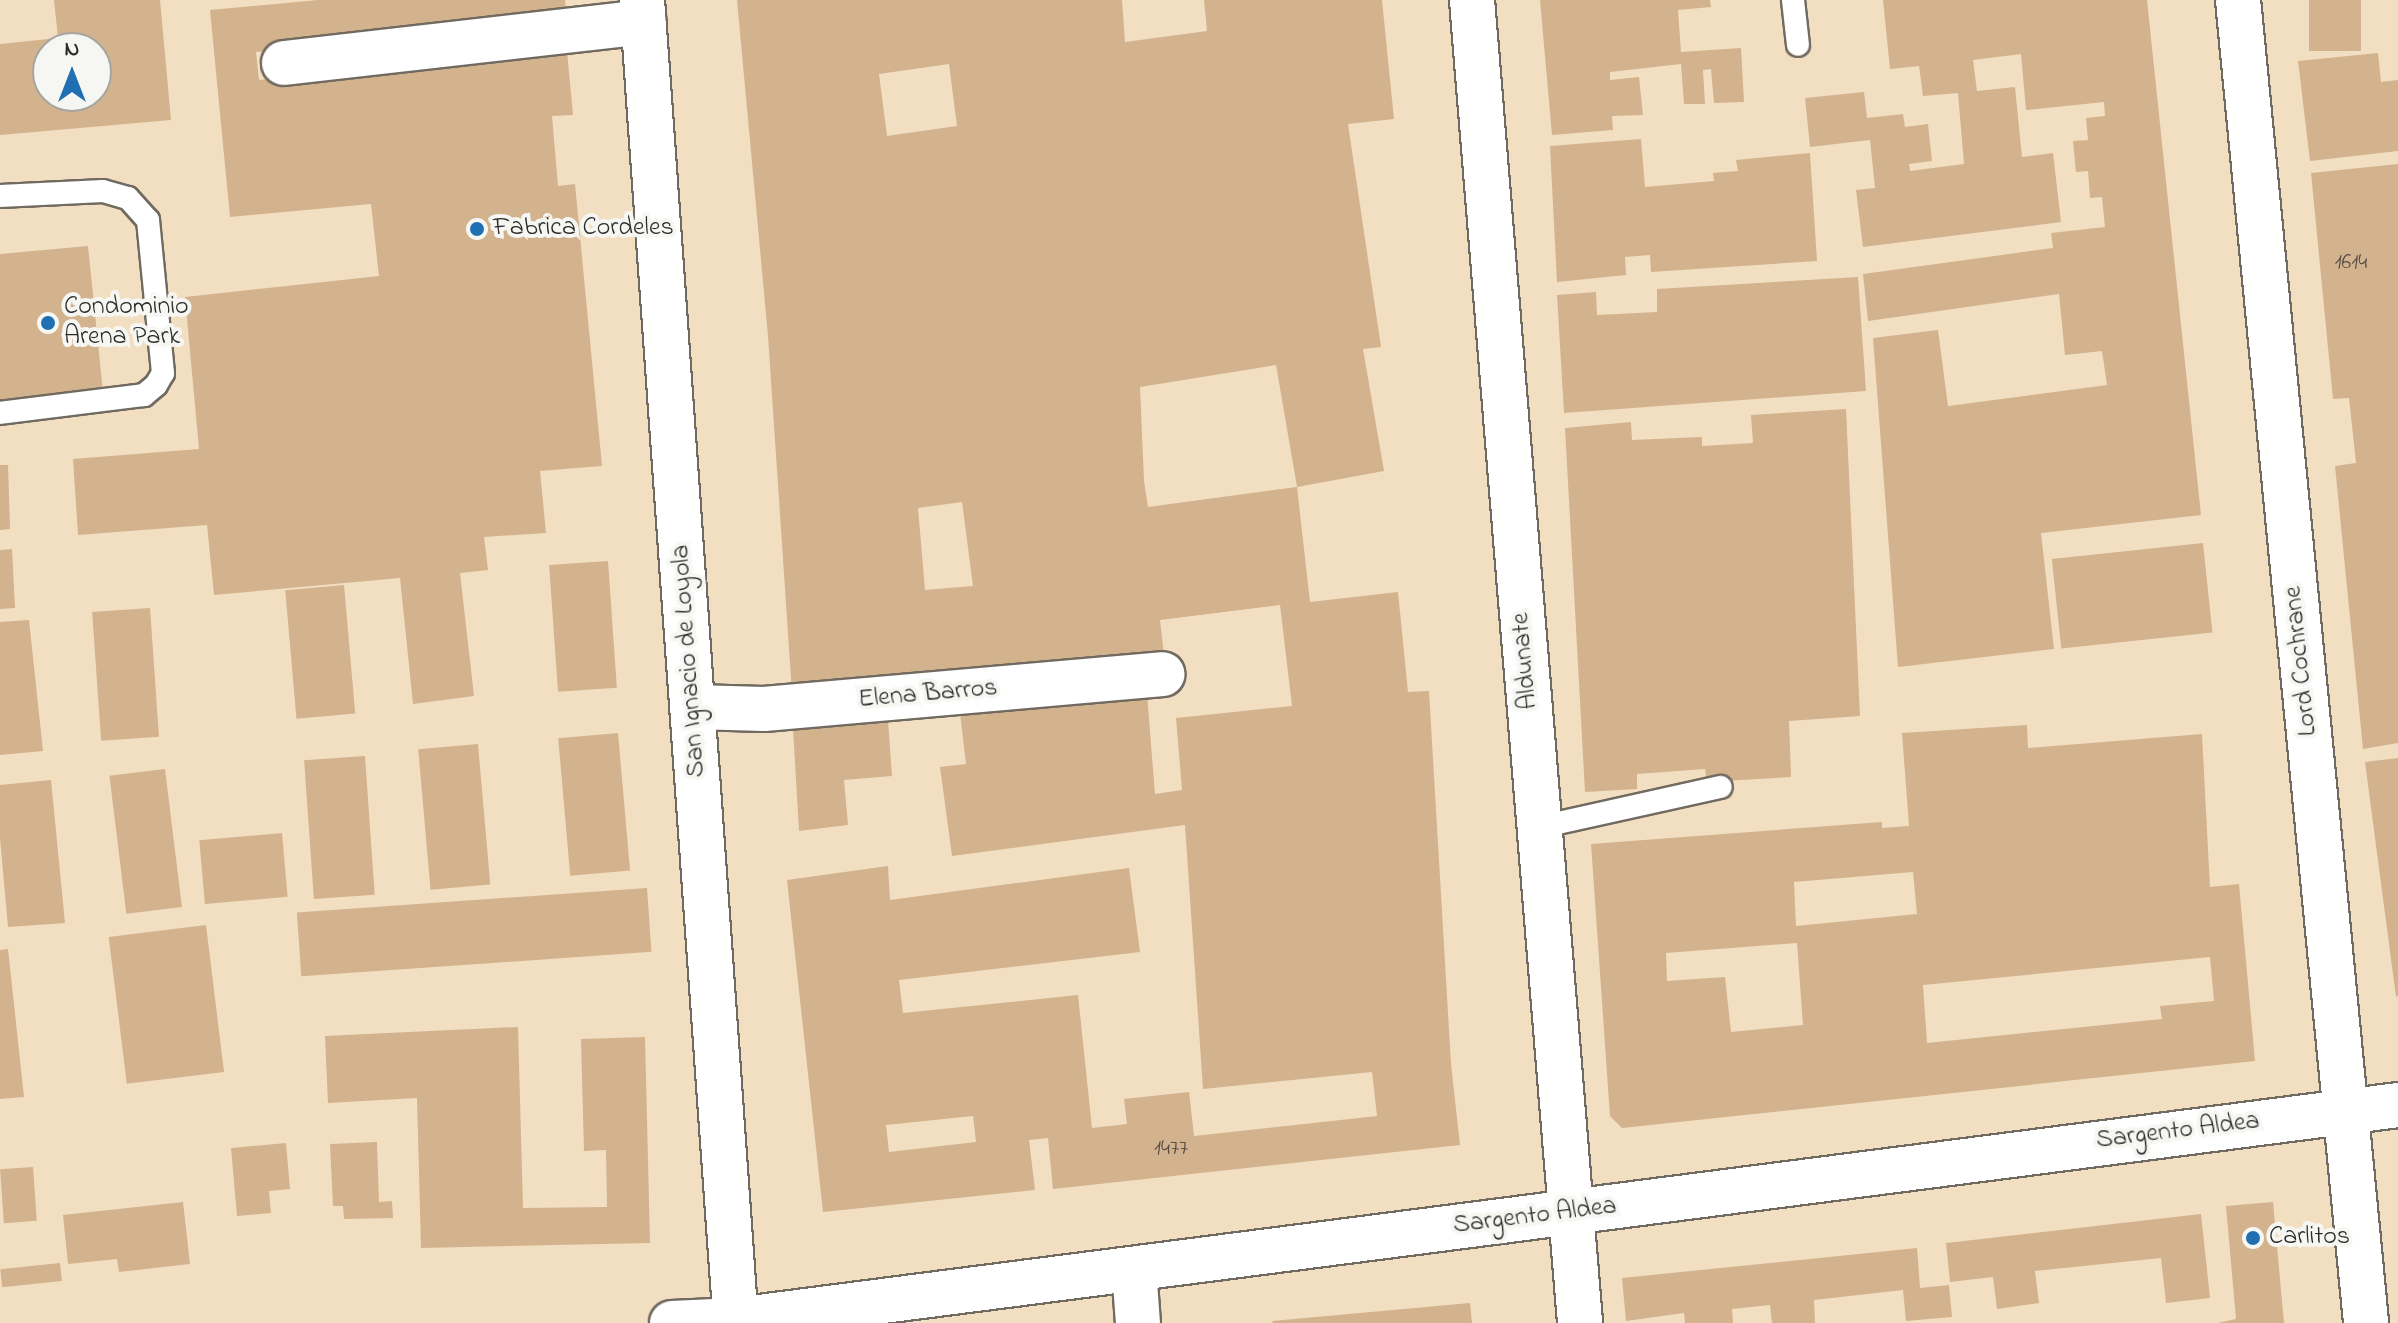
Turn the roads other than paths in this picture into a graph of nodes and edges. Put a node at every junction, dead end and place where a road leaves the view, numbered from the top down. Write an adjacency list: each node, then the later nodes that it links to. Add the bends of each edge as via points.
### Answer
1 (1472, 0): 12 (street, Aldunate)
2 (1793, 0): 5 (lane)
3 (2238, 0): 14 (street, Lord Cochrane)
4 (643, 11): 6 (street); 10 (street, San Ignacio de Loyola)
5 (1798, 45)
6 (284, 63)
7 (0, 196): 8 (lane, via 103,191 128,198 148,220 163,373 144,395)
8 (0, 413)
9 (1162, 674): 10 (street, Elena Barros, via 764,709)
10 (694, 707): 17 (street, San Ignacio de Loyola)
11 (1721, 787): 12 (lane)
12 (1540, 827): 15 (street, Aldunate)
13 (2398, 1105): 14 (street, Sargento Aldea)
14 (2346, 1112): 15 (street, Sargento Aldea); 21 (street, Lord Cochrane)
15 (1571, 1212): 16 (street, Sargento Aldea); 20 (street, Aldunate)
16 (1134, 1269): 17 (street, Sargento Aldea); 19 (street)
17 (736, 1322): 18 (street, Sargento Aldea)
18 (672, 1323)
19 (1138, 1323)
20 (1580, 1323)
21 (2366, 1323)

